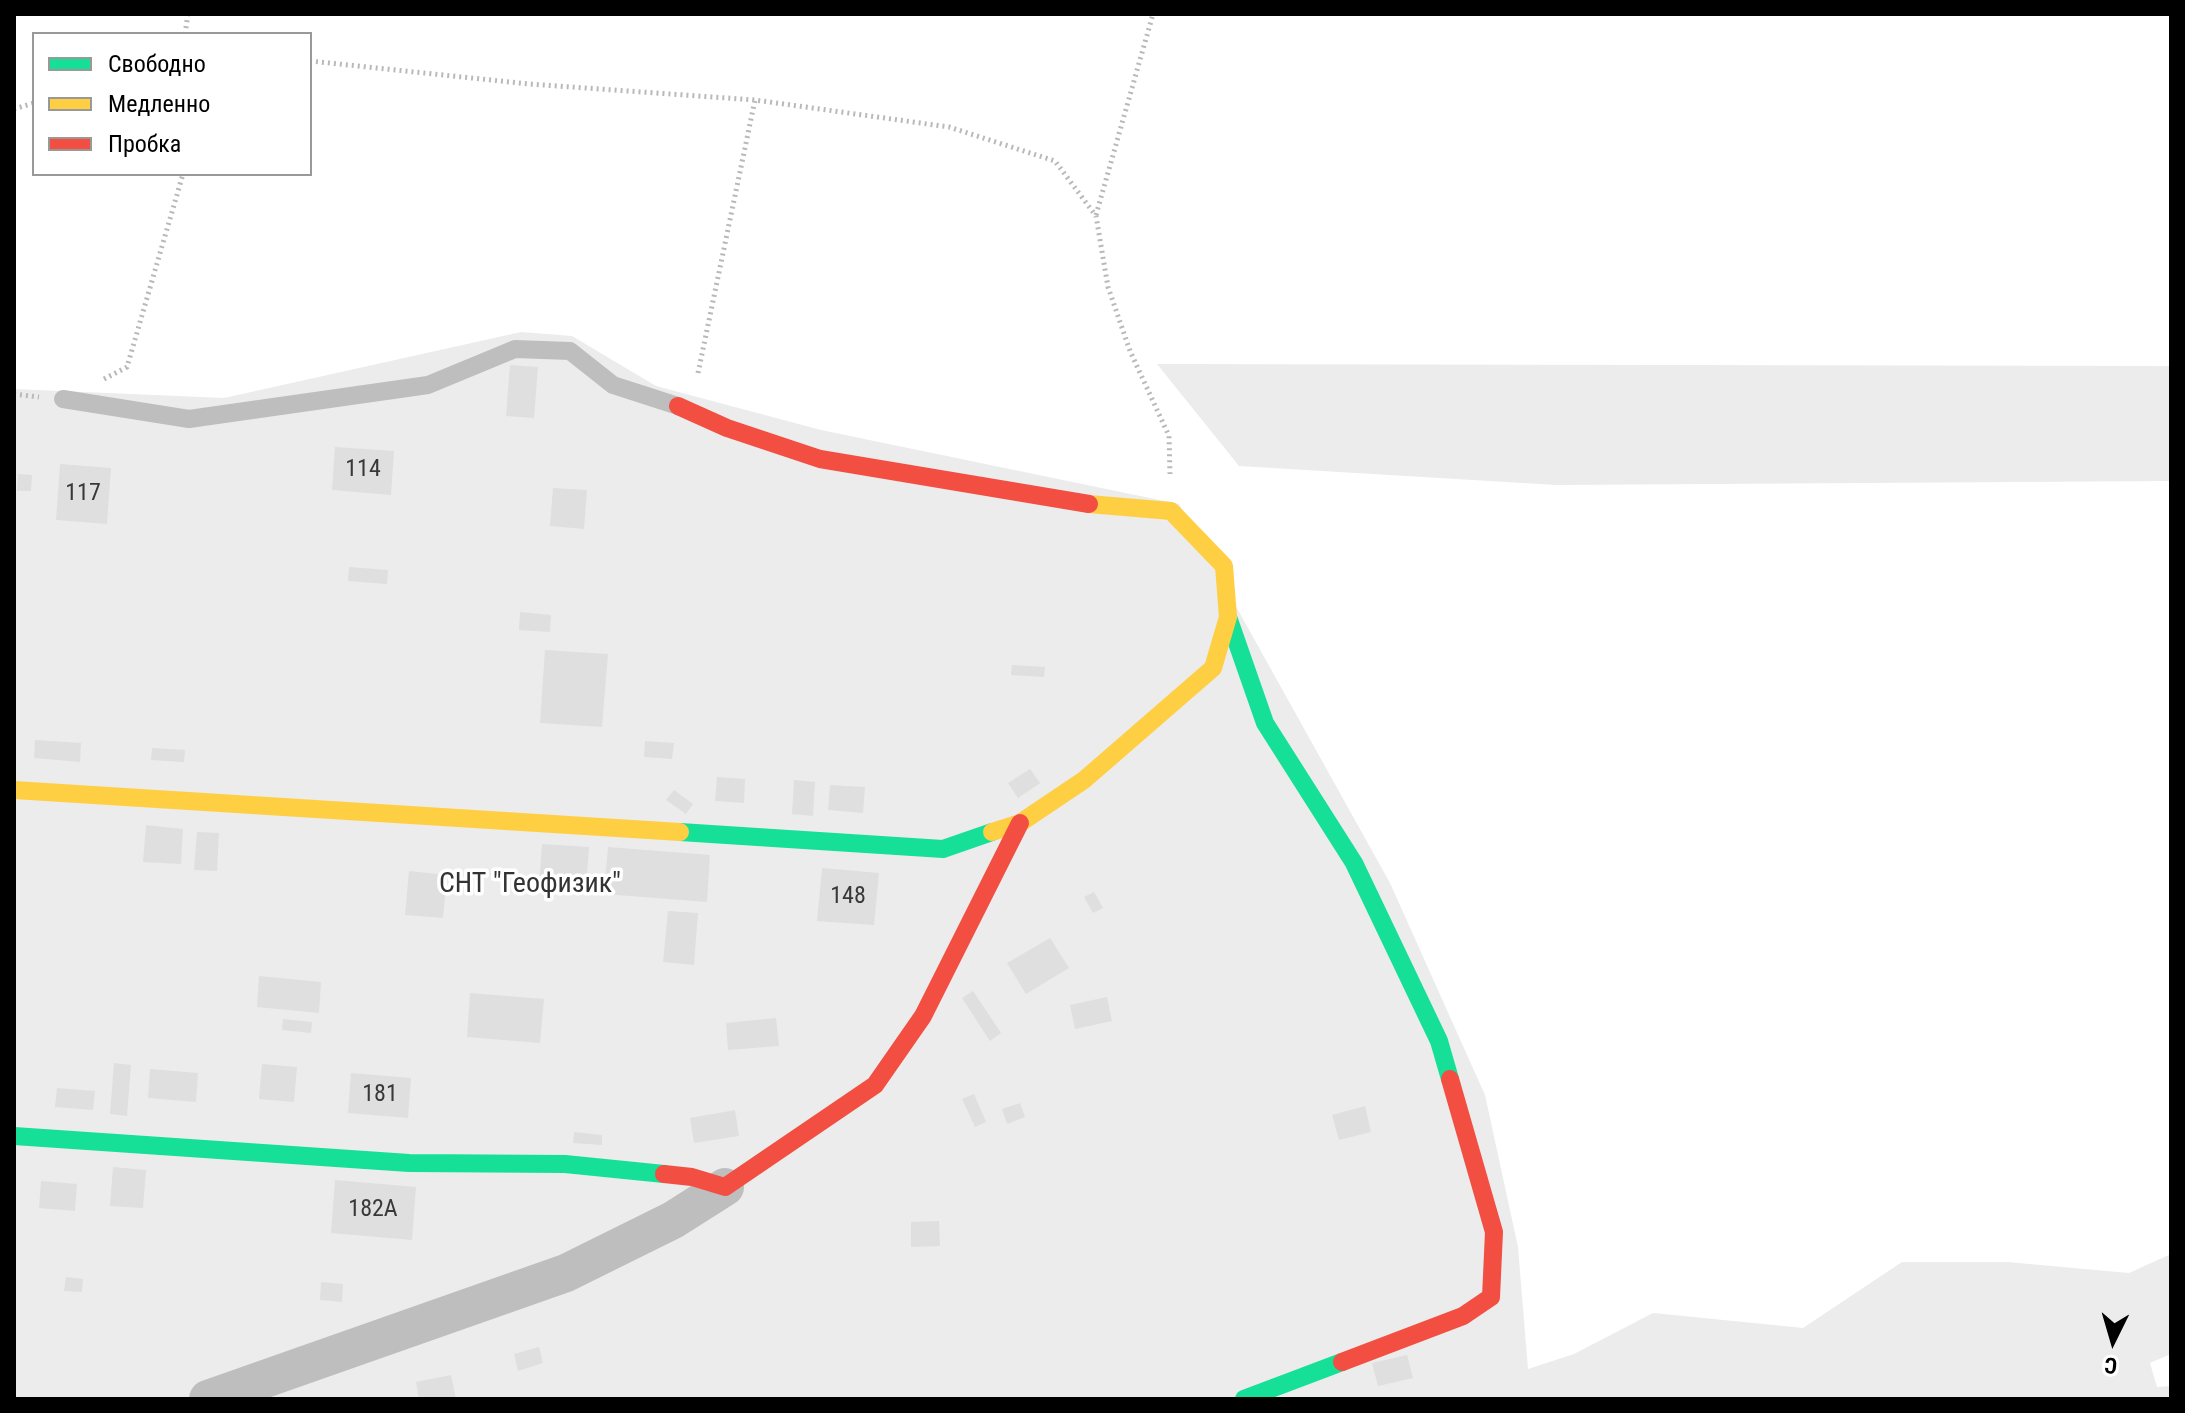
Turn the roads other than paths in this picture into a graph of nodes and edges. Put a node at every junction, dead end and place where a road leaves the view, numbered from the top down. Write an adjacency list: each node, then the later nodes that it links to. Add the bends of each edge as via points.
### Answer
1 (63, 399): 2 (lane, via 189,419 428,385 515,349 570,351 613,385)
2 (678, 406): 3 (street, via 820,459 1082,503 1171,511 1224,566)
3 (1228, 617): 5 (street, via 1213,668 1084,780); 9 (street, via 1265,723 1354,863 1439,1041 1494,1232 1491,1297 1463,1316)
4 (14, 790): 5 (street, via 943,849)
5 (1020, 823): 7 (street, via 923,1016 875,1085)
6 (14, 1136): 7 (street, via 409,1163 565,1164 692,1177)
7 (725, 1187): 8 (street, via 673,1220 566,1273)
8 (208, 1399)
9 (1244, 1399)

